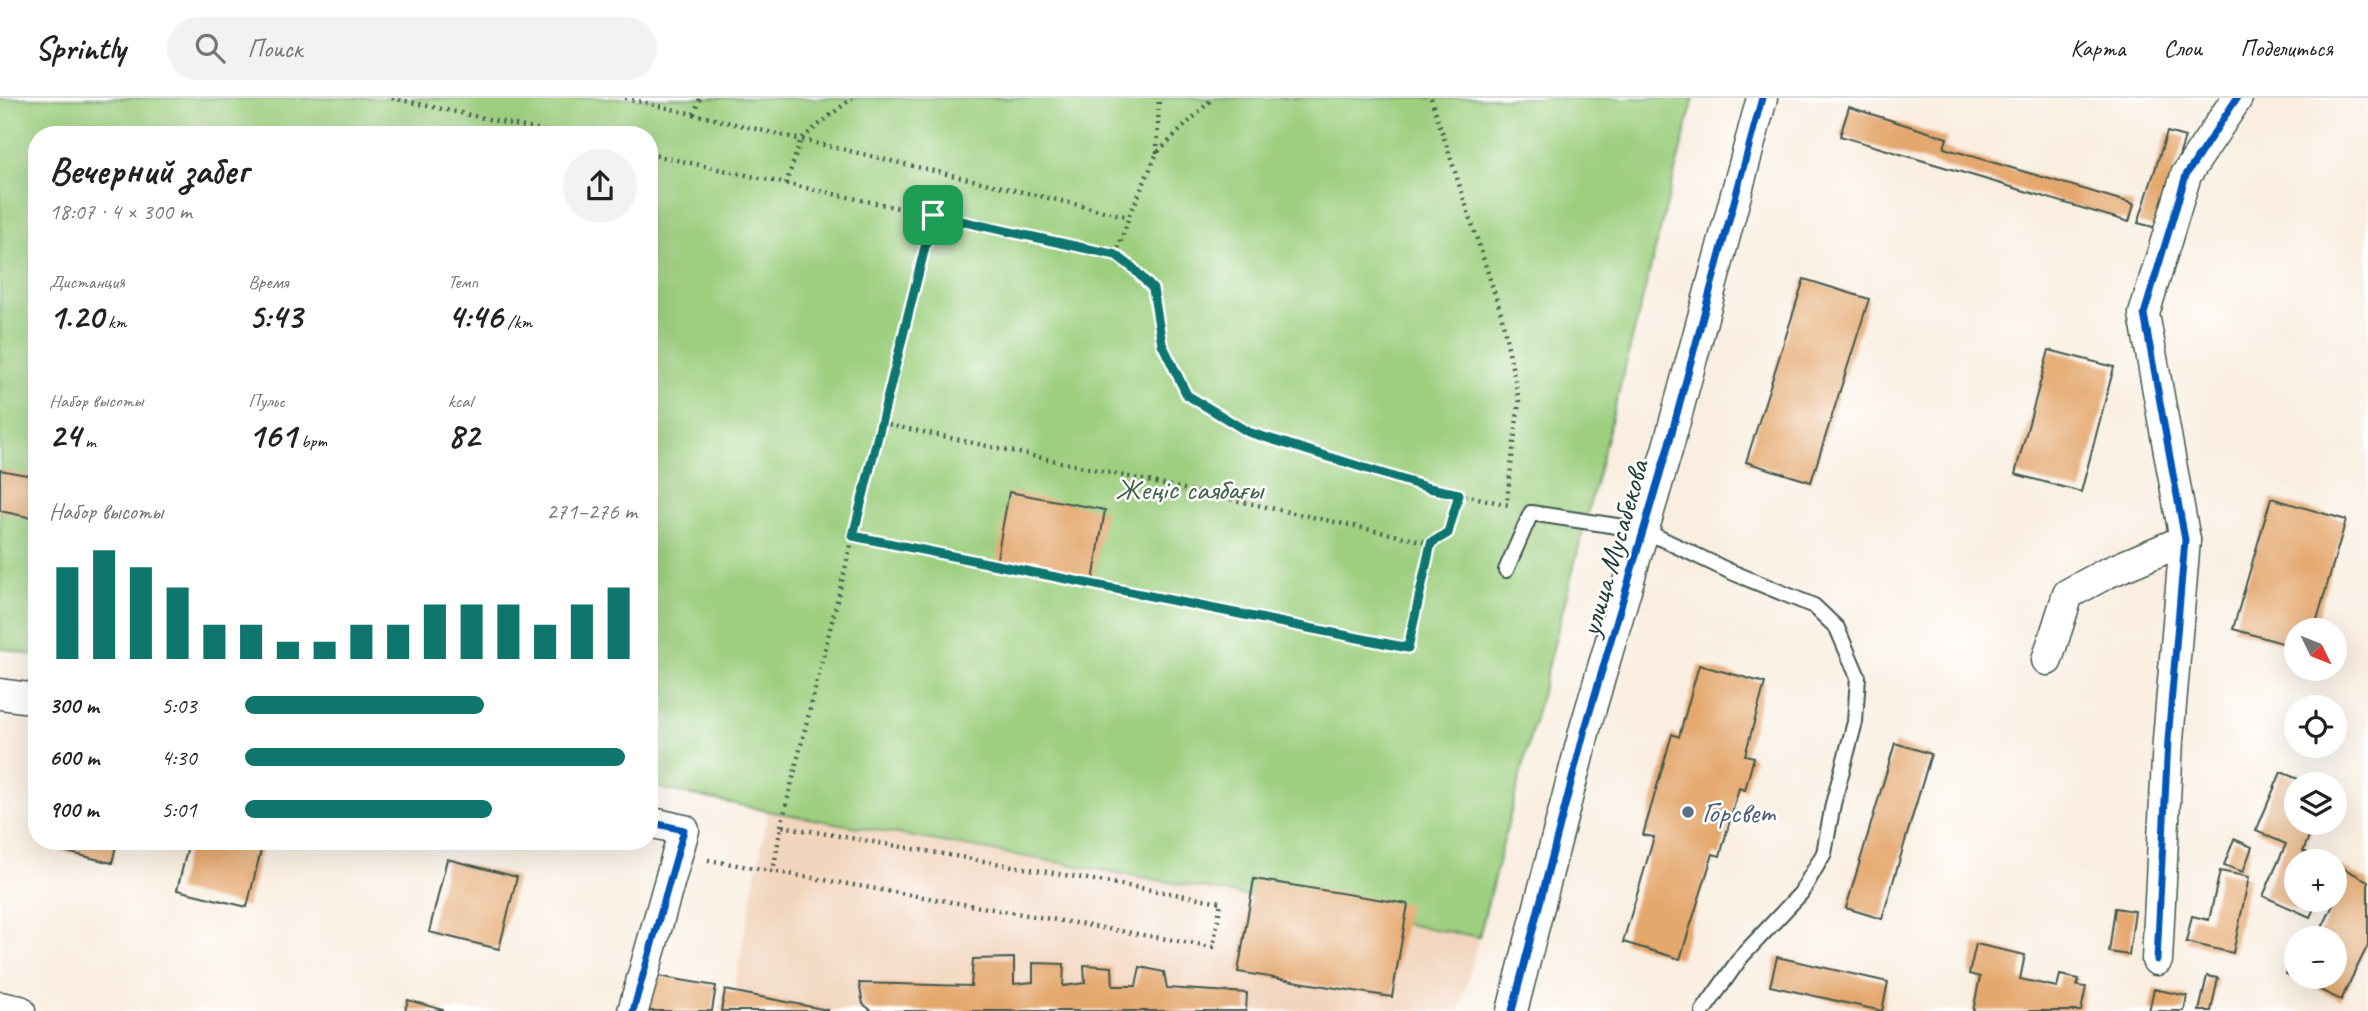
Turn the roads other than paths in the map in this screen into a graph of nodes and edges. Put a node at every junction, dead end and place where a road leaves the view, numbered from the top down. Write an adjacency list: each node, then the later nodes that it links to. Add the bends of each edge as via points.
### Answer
1 (1762, 98): 3 (street, улица Мусабекова)
2 (2237, 98): 4 (street, via 2186,174 2144,314)
3 (1643, 530): 5 (lane, via 1531,513); 14 (street, улица Мусабекова); 15 (lane, via 1814,606 1837,628 1858,677 1855,722 1824,853 1801,893 1741,957)
4 (2185, 540): 6 (street, via 2068,594); 10 (street, via 2168,740)
5 (1506, 570)
6 (2047, 660)
7 (0, 694): 8 (street)
8 (28, 698)
9 (658, 824): 13 (street, via 684,830)
10 (2157, 960)
11 (0, 1007): 12 (street)
12 (20, 1011)
13 (633, 1011)
14 (1511, 1011)
15 (1703, 1011)

